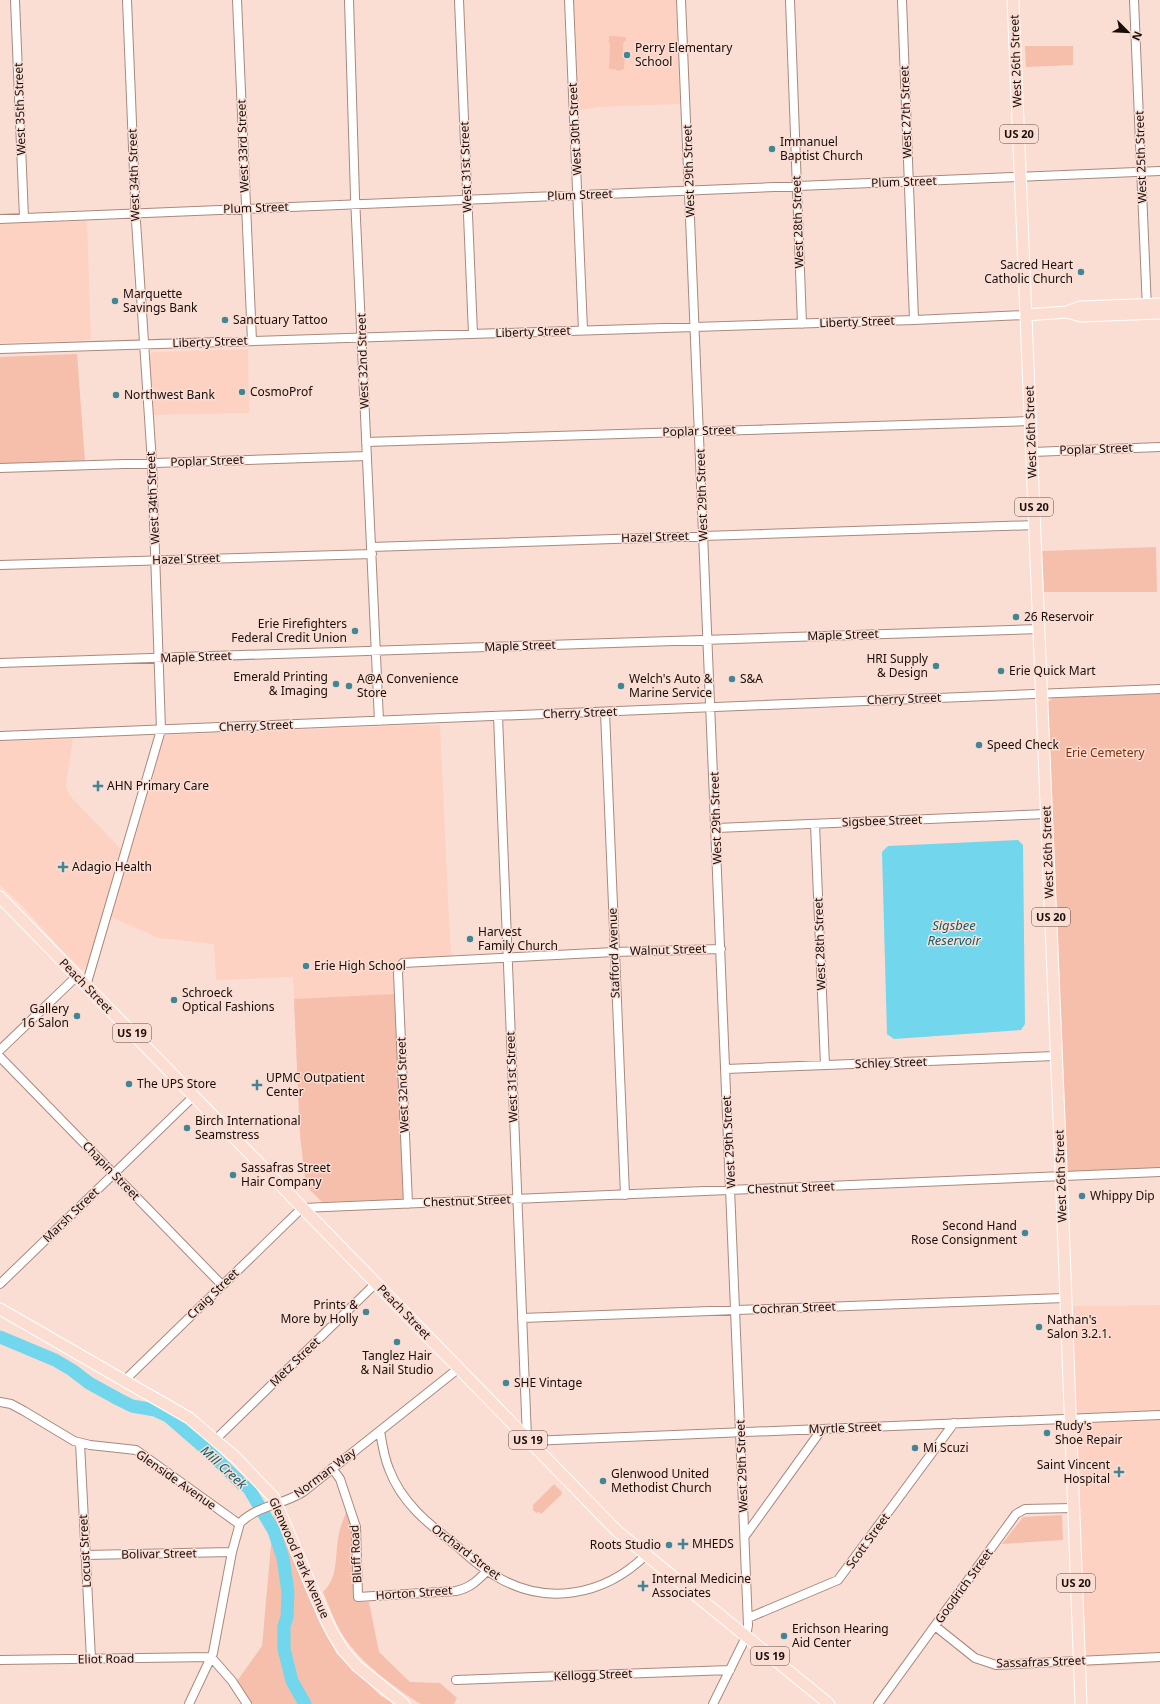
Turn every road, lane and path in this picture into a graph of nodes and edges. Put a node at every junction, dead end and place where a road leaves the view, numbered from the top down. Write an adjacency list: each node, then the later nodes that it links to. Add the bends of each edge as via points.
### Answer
1 (15, 0): 23 (street, West 35th Street)
2 (127, 0): 22 (street, West 34th Street)
3 (237, 0): 21 (street, West 33rd Street)
4 (349, 0): 20 (street, West 32nd Street)
5 (460, 0): 19 (street, West 31st Street)
6 (569, 0): 18 (street, West 30th Street)
7 (681, 0): 17 (street, West 29th Street)
8 (790, 0): 16 (street, West 28th Street)
9 (902, 0): 15 (street, West 27th Street)
10 (1013, 0): 14 (main road, West 26th Street / US 20)
11 (1134, 0): 13 (street, West 25th Street)
12 (1160, 171): 13 (street, Plum Street)
13 (1141, 172): 14 (street, Plum Street); 26 (street, West 25th Street)
14 (1020, 177): 15 (street, Plum Street); 28 (main road, West 26th Street / US 20)
15 (909, 182): 16 (street, Plum Street); 29 (street, West 27th Street)
16 (797, 186): 17 (street, Plum Street); 30 (street, West 28th Street)
17 (690, 191): 18 (street, Plum Street); 31 (street, West 29th Street)
18 (578, 195): 19 (street, Plum Street); 32 (street, West 30th Street)
19 (467, 200): 20 (street, Plum Street); 33 (street, West 31st Street)
20 (356, 204): 21 (street, Plum Street); 34 (street, West 32nd Street)
21 (246, 209): 22 (street, Plum Street); 35 (street, West 33rd Street)
22 (136, 213): 23 (street, Plum Street); 36 (street, West 34th Street)
23 (24, 218): 24 (street, Plum Street)
24 (0, 219)
25 (1160, 304): 26 (main road, Liberty Street)
26 (1147, 309): 27 (main road, Liberty Street); 28 (main road, Liberty Street, via 1080,307 1067,312)
27 (1160, 313)
28 (1026, 315): 29 (street, Liberty Street); 38 (main road, West 26th Street / US 20)
29 (914, 320): 30 (street, Liberty Street)
30 (802, 324): 31 (street, Liberty Street)
31 (695, 327): 32 (street, Liberty Street); 39 (street, West 29th Street)
32 (583, 330): 33 (street, Liberty Street)
33 (473, 334): 34 (street, Liberty Street)
34 (362, 338): 35 (street, Liberty Street); 40 (street, West 32nd Street)
35 (252, 341): 36 (street, Liberty Street)
36 (144, 345): 37 (street, Liberty Street); 44 (street, West 34th Street)
37 (0, 349)
38 (1031, 420): 39 (street, Poplar Street); 42 (main road, West 26th Street / US 20)
39 (700, 431): 40 (street, Poplar Street); 47 (street, West 29th Street)
40 (366, 442): 43 (street, West 32nd Street)
41 (1160, 447): 42 (street, Poplar Street)
42 (1032, 452): 46 (main road, West 26th Street / US 20)
43 (367, 456): 44 (street, Poplar Street); 48 (street, West 32nd Street)
44 (152, 463): 45 (street, Poplar Street); 49 (street, West 34th Street)
45 (0, 468)
46 (1035, 525): 47 (street, Hazel Street); 51 (main road, West 26th Street / US 20)
47 (704, 536): 48 (street, Hazel Street); 52 (street, West 29th Street)
48 (372, 551): 49 (street, Hazel Street); 53 (street, West 32nd Street)
49 (156, 560): 50 (street, Hazel Street); 54 (street, West 34th Street)
50 (0, 565)
51 (1039, 629): 52 (street, Maple Street); 57 (main road, West 26th Street / US 20)
52 (708, 640): 53 (street, Maple Street); 58 (street, West 29th Street)
53 (376, 650): 54 (street, Maple Street); 61 (street, West 32nd Street)
54 (159, 658): 55 (street, Maple Street); 62 (street, West 34th Street)
55 (0, 663)
56 (1160, 689): 57 (street, Cherry Street)
57 (1042, 694): 58 (street, Cherry Street); 64 (main road, West 26th Street / US 20)
58 (711, 707): 59 (street, Cherry Street); 66 (street, West 29th Street)
59 (605, 712): 60 (street, Cherry Street); 69 (street, Stafford Avenue)
60 (498, 716): 61 (street, Cherry Street); 70 (street, West 31st Street)
61 (379, 721): 62 (street, Cherry Street)
62 (161, 730): 63 (street, Cherry Street); 73 (street, West 34th Street)
63 (0, 736)
64 (1047, 814): 65 (street, Sigsbee Street); 75 (main road, West 26th Street / US 20)
65 (815, 824): 66 (street, Sigsbee Street); 77 (street, West 28th Street)
66 (716, 828): 68 (street, West 29th Street)
67 (0, 898): 72 (main road, Peach Street / US 19)
68 (721, 949): 69 (street, Walnut Street); 78 (street, West 29th Street)
69 (614, 952): 70 (street, Walnut Street); 84 (street, Stafford Avenue)
70 (507, 957): 71 (street, Walnut Street, via 407,962); 85 (street, West 31st Street)
71 (400, 966): 86 (street, West 32nd Street, via 398,973)
72 (77, 976): 73 (main road, Peach Street / US 19); 74 (street)
73 (86, 986): 79 (main road, Peach Street / US 19)
74 (0, 1050)
75 (1056, 1056): 77 (street, Schley Street); 82 (main road, West 26th Street / US 20)
76 (0, 1057): 81 (street, Chapin Street)
77 (825, 1065): 78 (street, Schley Street)
78 (726, 1069): 83 (street, West 29th Street)
79 (194, 1096): 81 (street, Marsh Street); 87 (main road, Peach Street / US 19)
80 (1160, 1172): 82 (street, Chestnut Street)
81 (114, 1174): 89 (street, Marsh Street); 90 (street, Chapin Street)
82 (1061, 1176): 83 (street, Chestnut Street); 91 (main road, West 26th Street / US 20)
83 (731, 1190): 84 (street, Chestnut Street); 93 (street, West 29th Street)
84 (625, 1195): 85 (street, Chestnut Street)
85 (517, 1199): 86 (street, Chestnut Street); 94 (street, West 31st Street)
86 (408, 1204): 87 (street, Chestnut Street)
87 (302, 1208): 88 (main road, Peach Street / US 19); 90 (street, Craig Street)
88 (376, 1283): 95 (main road, Peach Street / US 19); 104 (street, Metz Street)
89 (0, 1284)
90 (222, 1285): 96 (street, Craig Street)
91 (1065, 1298): 93 (street, Cochran Street); 99 (main road, West 26th Street / US 20)
92 (0, 1309): 96 (main road, Glenwood Park Avenue)
93 (736, 1310): 94 (street, Cochran Street); 103 (street, West 29th Street)
94 (522, 1318): 105 (street, West 31st Street)
95 (459, 1368): 102 (street, Norman Way); 105 (main road, Peach Street / US 19)
96 (124, 1381): 104 (main road, Glenwood Park Avenue, via 189,1418)
97 (0, 1402): 106 (street, Glenside Avenue, via 17,1408)
98 (1160, 1415): 99 (street, Myrtle Street)
99 (1070, 1418): 100 (street, Myrtle Street); 109 (main road, West 26th Street / US 20)
100 (954, 1423): 101 (street, Myrtle Street); 117 (street, Scott Street, via 838,1580)
101 (822, 1429): 103 (street, Myrtle Street); 111 (street)
102 (380, 1431): 107 (street, Norman Way); 115 (street, Orchard Street, via 388,1469 398,1490 420,1516)
103 (740, 1432): 105 (street, Myrtle Street); 111 (street, West 29th Street)
104 (214, 1440): 108 (main road, Glenwood Park Avenue, via 273,1496)
105 (528, 1440): 114 (main road, Peach Street / US 19, via 617,1531)
106 (80, 1443): 110 (street, Glenside Avenue, via 136,1450); 113 (street, Locust Street)
107 (332, 1468): 108 (street, Norman Way, via 297,1496); 116 (street, Bluff Road, via 340,1479 356,1527)
108 (272, 1504): 110 (street, Norman Way); 129 (main road, Glenwood Park Avenue, via 332,1632 343,1650 357,1666)
109 (1073, 1508): 118 (street, Goodrich Street, via 1025,1509 1019,1512); 124 (main road, West 26th Street / US 20)
110 (239, 1524): 112 (street)
111 (745, 1536): 117 (street, West 29th Street)
112 (232, 1552): 113 (street, Bolivar Street); 120 (street)
113 (85, 1555): 122 (street, Locust Street)
114 (646, 1555): 115 (street, Orchard Street, via 639,1563 609,1583 565,1594 522,1588); 119 (main road, Peach Street / US 19)
115 (487, 1571): 116 (street, Horton Street, via 475,1583 464,1589)
116 (358, 1597)
117 (748, 1618): 119 (street, West 29th Street)
118 (935, 1626): 124 (street, Sassafras Street, via 969,1654 989,1664 1004,1666); 132 (street, Goodrich Street)
119 (746, 1637): 125 (street, West 29th Street); 131 (main road, Peach Street / US 19)
120 (211, 1657): 122 (street, Eliot Road); 127 (street); 128 (street)
121 (1160, 1657): 124 (street, Sassafras Street)
122 (91, 1659): 123 (street, Eliot Road)
123 (0, 1660)
124 (1079, 1661): 133 (main road, West 26th Street / US 20)
125 (730, 1670): 126 (street, Kellogg Street); 130 (street, West 29th Street)
126 (456, 1680)
127 (189, 1704)
128 (248, 1704)
129 (404, 1704)
130 (713, 1704)
131 (829, 1704)
132 (878, 1704)
133 (1081, 1704)

